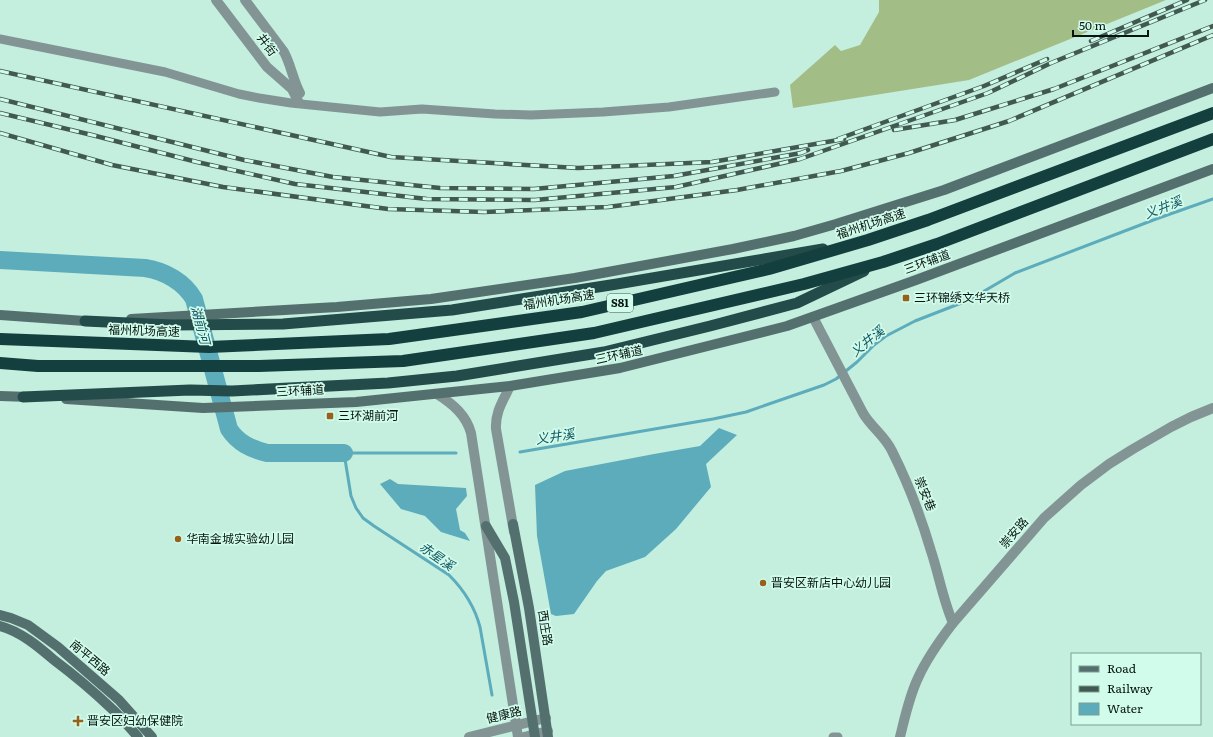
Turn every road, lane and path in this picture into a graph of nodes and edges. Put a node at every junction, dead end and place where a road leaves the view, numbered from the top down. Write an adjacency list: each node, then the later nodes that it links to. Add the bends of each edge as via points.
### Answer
1 (216, 0): 6 (street, 井街, via 267,67 292,89)
2 (245, 0): 6 (street, 井街, via 284,52)
3 (0, 39): 6 (street, via 165,72 239,94)
4 (1213, 88): 14 (main road, via 944,190 794,236 663,263 467,295)
5 (775, 92): 6 (street, via 648,109 531,115 432,109 380,112)
6 (302, 103)
7 (1213, 113): 10 (highway, 福州机场高速 / S81)
8 (1213, 139): 11 (highway, S81)
9 (1213, 169): 13 (main road, 三环辅道)
10 (868, 240): 14 (highway, via 452,310 283,324); 16 (highway, 福州机场高速 / S81, via 769,269 582,312 389,339 209,347)
11 (884, 262): 17 (highway, S81, via 594,333 403,361 259,366); 21 (highway, via 796,303 604,352 458,376 388,383)
12 (0, 315): 15 (main road)
13 (813, 317): 18 (main road, 三环辅道, via 788,326 642,364); 26 (street, 崇安巷, via 866,418 892,450 927,536)
14 (214, 320): 15 (highway)
15 (85, 321)
16 (0, 339)
17 (0, 364)
18 (510, 386): 19 (main road, 三环辅道); 23 (street, via 496,417 496,429)
19 (437, 394): 21 (main road, 三环辅道, via 356,402 203,408); 24 (street, via 461,413 469,427)
20 (0, 396): 21 (main road, 三环辅道)
21 (23, 397)
22 (1213, 408): 26 (street, 崇安路, via 1133,449 1081,485 1044,518)
23 (512, 524): 28 (street); 30 (main road, 西庄路, bridge, via 529,608)
24 (486, 526): 29 (street); 36 (main road, bridge, via 505,558)
25 (0, 615): 32 (main road, 南平西路, via 28,625 58,647 119,700)
26 (953, 624): 39 (street, 崇安路, via 918,678)
27 (0, 626): 31 (main road, 南平西路, via 20,635 74,675 113,709)
28 (546, 718): 29 (street, 健康路); 30 (street)
29 (516, 725): 33 (street, 健康路); 34 (street)
30 (548, 735): 35 (street)
31 (138, 737)
32 (152, 737)
33 (468, 737)
34 (518, 737)
35 (524, 737)
36 (534, 737)
37 (833, 737): 38 (street)
38 (838, 737)
39 (900, 737)

